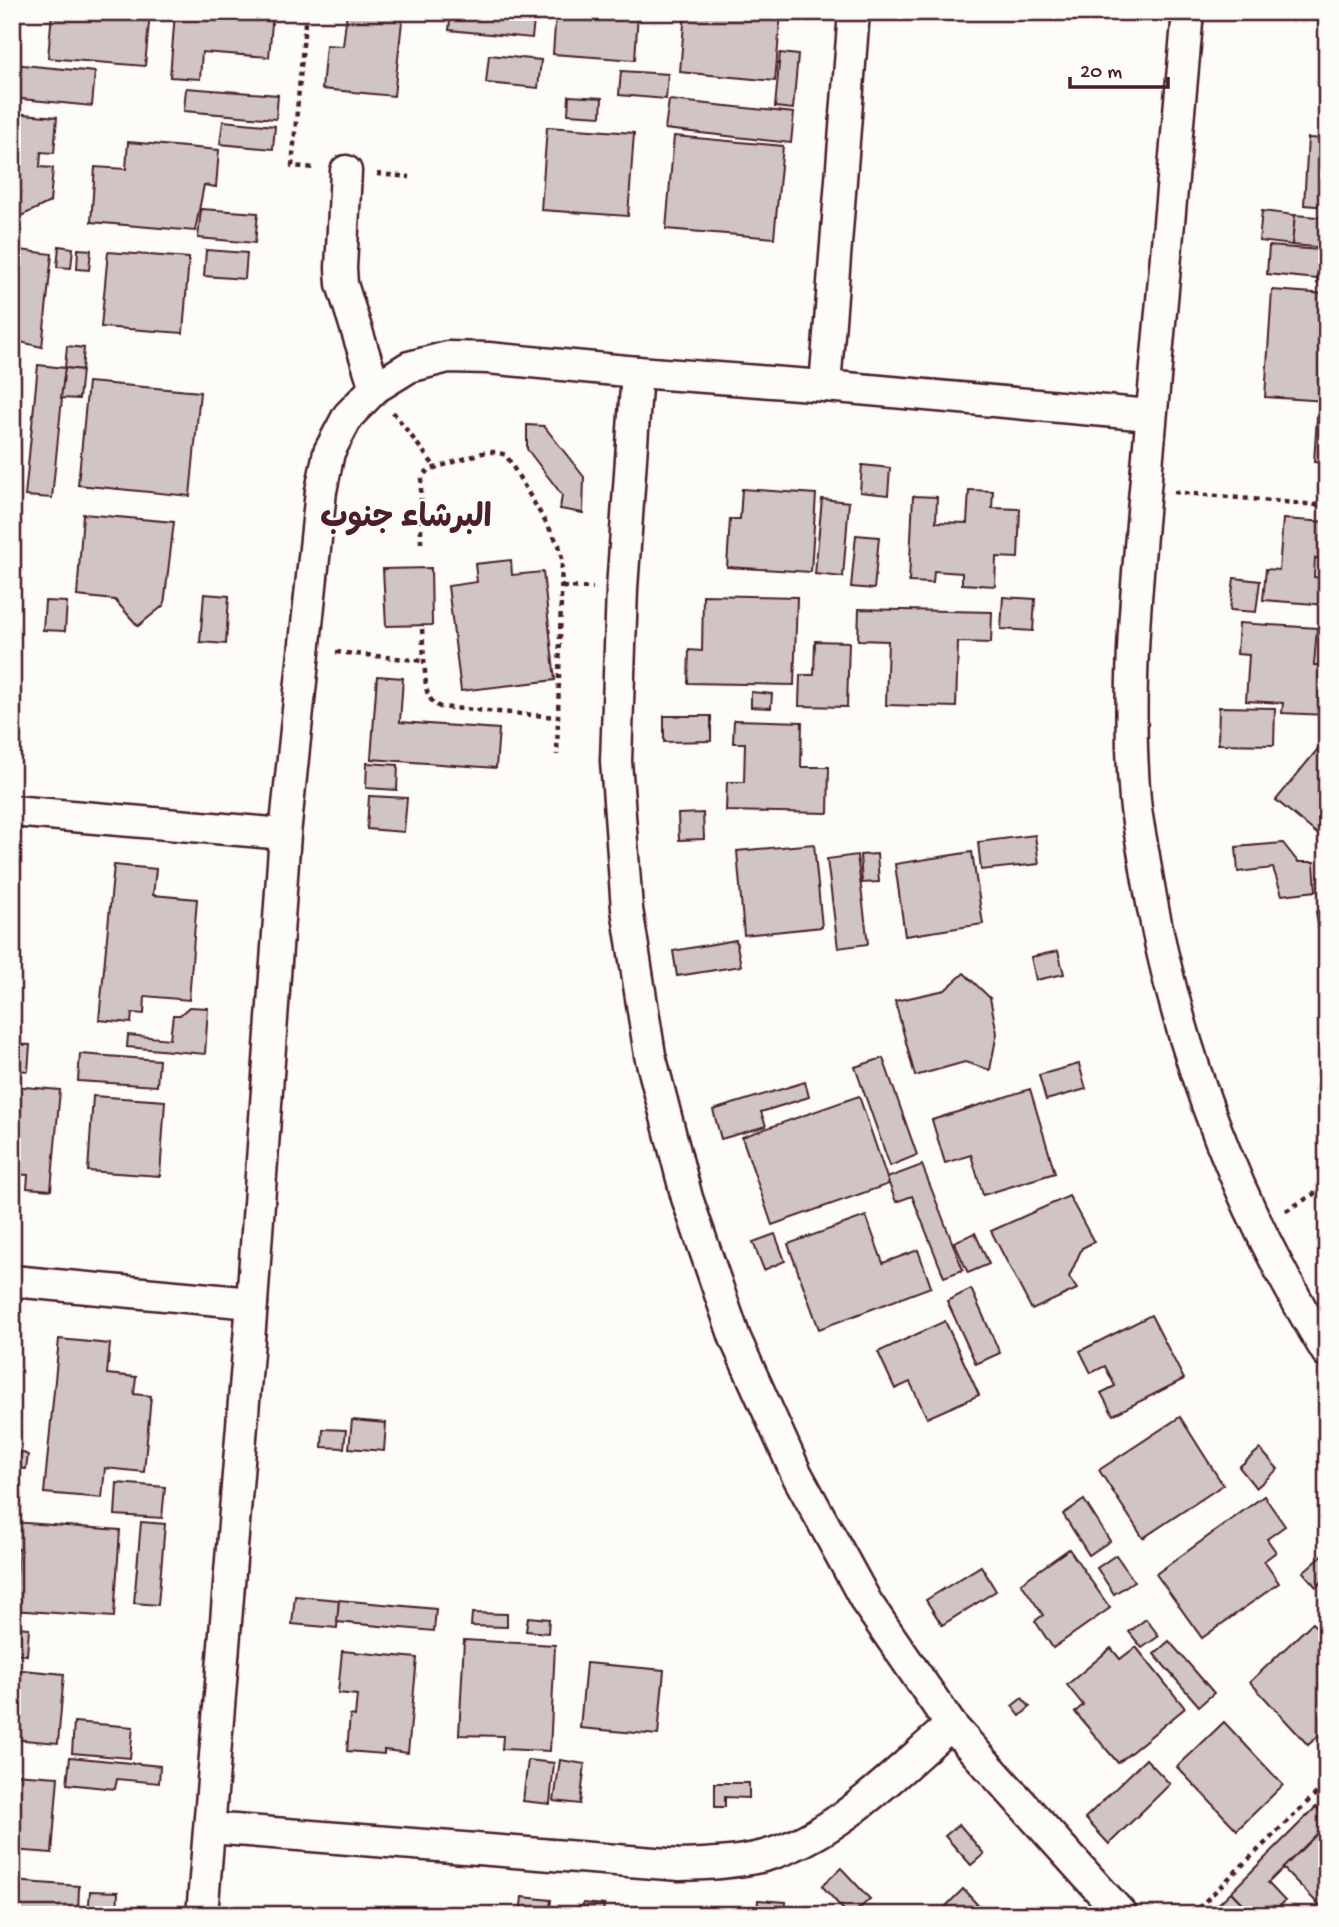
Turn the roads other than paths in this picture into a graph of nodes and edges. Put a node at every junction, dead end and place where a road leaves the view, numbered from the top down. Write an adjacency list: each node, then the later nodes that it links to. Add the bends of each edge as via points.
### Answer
1 (854, 12): 5 (street)
2 (1188, 12): 7 (street)
3 (346, 171): 6 (street, via 342,284)
4 (637, 372): 5 (street); 6 (street, via 448,357 409,367); 13 (street, via 616,761 627,909 650,1055 687,1198 740,1350 796,1473 867,1603)
5 (825, 386): 7 (street)
6 (375, 388): 9 (street, via 348,416 329,452 321,491)
7 (1150, 415): 12 (street, via 1132,680 1135,801 1156,928 1188,1052 1233,1174 1288,1290)
8 (12, 811): 9 (street)
9 (285, 834): 11 (street)
10 (12, 1281): 11 (street)
11 (252, 1303): 14 (street)
12 (1327, 1352)
13 (951, 1725): 14 (street, via 833,1823 766,1856 723,1864); 16 (street)
14 (209, 1828): 15 (street)
15 (202, 1915)
16 (1122, 1915)

